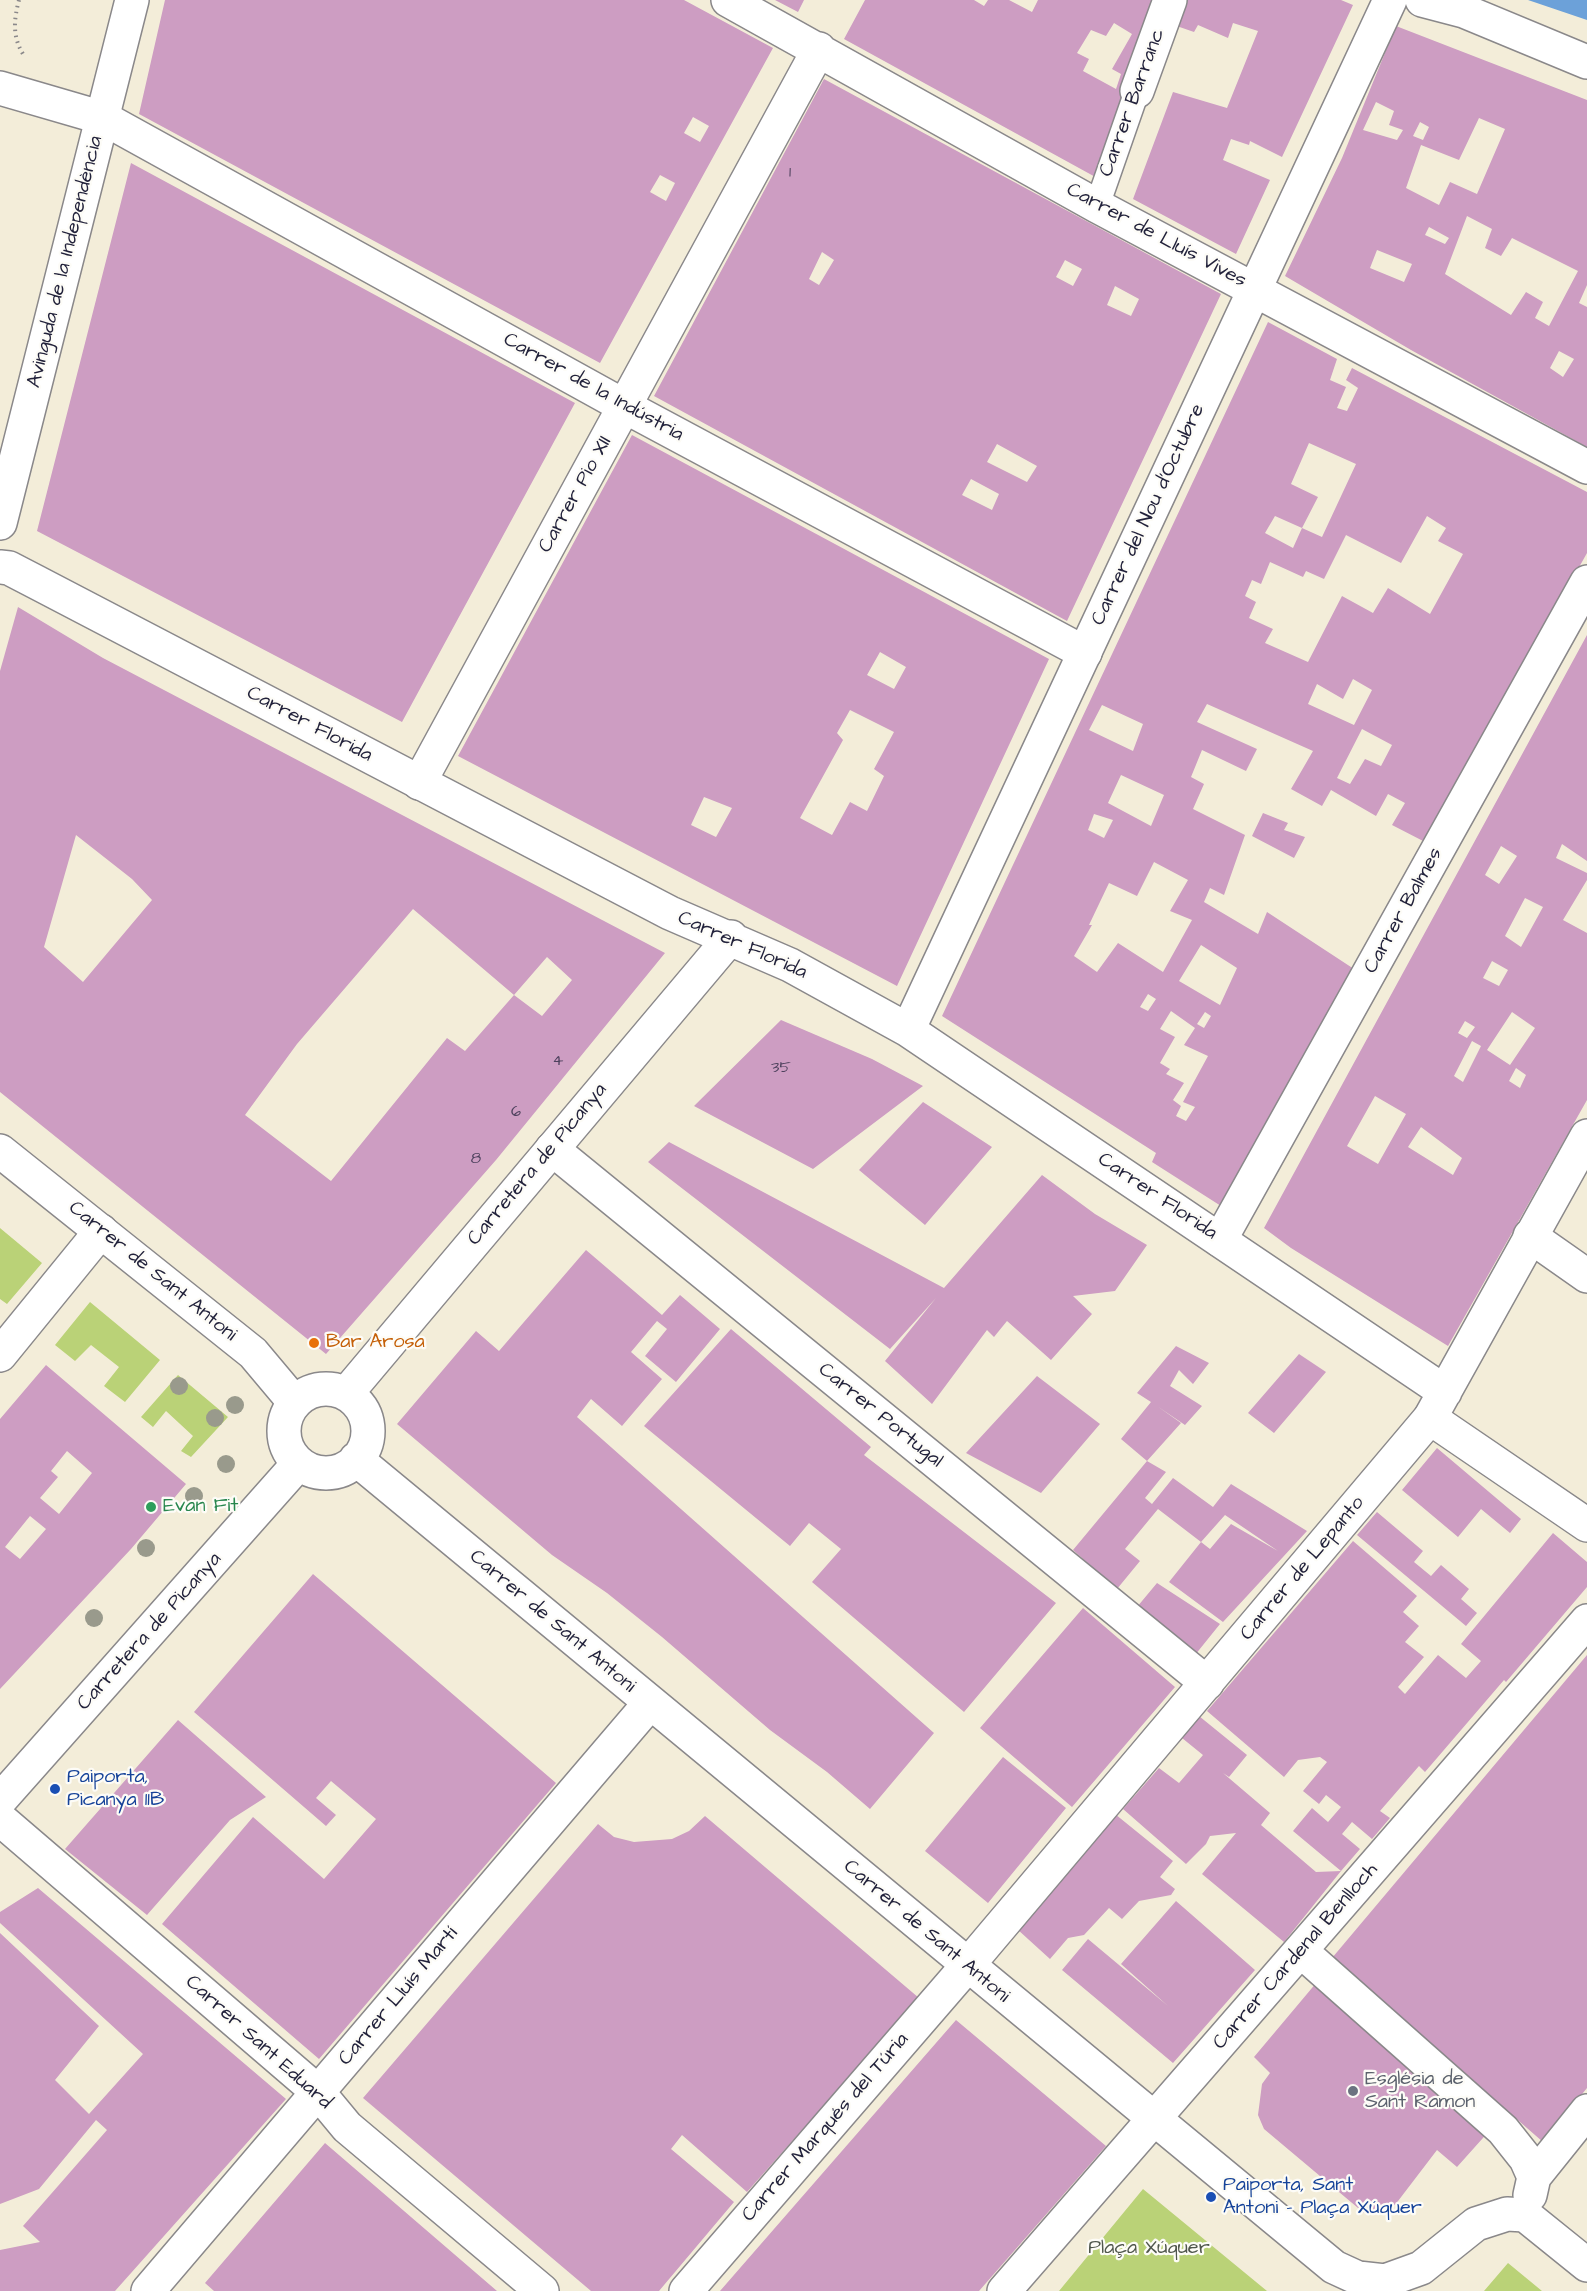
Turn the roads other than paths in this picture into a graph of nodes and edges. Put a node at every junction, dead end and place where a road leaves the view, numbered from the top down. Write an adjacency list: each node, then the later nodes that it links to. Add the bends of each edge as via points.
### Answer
1 (132, 0): 10 (street, Avinguda de la Independència)
2 (728, 0): 6 (street, Carrer de Lluís Vives)
3 (1170, 0): 9 (street, Carrer Barranc)
4 (1390, 0): 12 (street, Carrer del Nou d'Octubre)
5 (1422, 0): 7 (street, via 1464,11)
6 (819, 49): 11 (street, Carrer de Lluís Vives); 13 (street, Carrer Pio XII)
7 (1587, 62)
8 (0, 88): 10 (street, Carrer de la Indústria)
9 (1137, 91): 11 (lane, Carrer Barranc)
10 (103, 118): 13 (street, Carrer de la Indústria); 15 (street, Avinguda de la Independència)
11 (1096, 206): 12 (street, Carrer de Lluís Vives)
12 (1255, 289): 14 (street, Carrer de Lluís Vives); 18 (street, Carrer del Nou d'Octubre)
13 (624, 406): 18 (street, Carrer de la Indústria); 19 (street, Carrer Pio XII)
14 (1587, 467)
15 (0, 523)
16 (0, 567): 19 (street, Carrer Florida, via 36,582)
17 (1587, 582): 27 (street, Carrer Balmes)
18 (1085, 653): 21 (street, Carrer del Nou d'Octubre)
19 (419, 783): 20 (street, Carrer Florida, via 670,913)
20 (731, 937): 21 (street, Carrer Florida); 23 (street, Carretera de Picanya)
21 (908, 1030): 27 (street, Carrer Florida)
22 (1587, 1136): 26 (street, Carrer de Lepanto)
23 (552, 1149): 30 (street, Carretera de Picanya); 37 (street, Carrer Portugal)
24 (0, 1150): 25 (street, Carrer de Sant Antoni)
25 (101, 1231): 29 (street); 31 (street, Carrer de Sant Antoni, via 253,1353)
26 (1530, 1236): 28 (street); 32 (street, Carrer de Lepanto)
27 (1221, 1240): 32 (street, Carrer Florida)
28 (1587, 1276)
29 (0, 1355)
30 (346, 1394): 31 (street, via 324,1389 303,1395); 33 (street, via 359,1406 367,1424 367,1437)
31 (295, 1403): 34 (street, via 287,1414 285,1441)
32 (1437, 1405): 35 (street, Carrer Florida); 37 (street, Carrer de Lepanto)
33 (356, 1459): 34 (street, via 335,1472 310,1470); 38 (street, Carrer de Sant Antoni)
34 (299, 1463): 39 (street, Carretera de Picanya)
35 (1587, 1525)
36 (1587, 1621): 41 (street, Carrer Cardenal Benlloch)
37 (1208, 1683): 42 (street, Carrer de Lepanto)
38 (650, 1703): 42 (street, Carrer de Sant Antoni); 43 (street, Carrer Lluís Martí)
39 (0, 1800)
40 (0, 1818): 43 (street, Carrer Sant Eduard)
41 (1301, 1951): 45 (street, Carrer Cardenal Benlloch); 46 (street, via 1503,2130 1526,2159)
42 (967, 1965): 45 (street, Carrer de Sant Antoni); 53 (street, Carrer Marqués del Túria)
43 (318, 2092): 51 (street, Carrer Lluís Martí); 52 (street, Carrer Sant Eduard, via 347,2127)
44 (1587, 2111): 46 (street)
45 (1154, 2121): 49 (street, Carrer Cardenal Benlloch); 50 (street, Carrer de Sant Antoni, via 1334,2267)
46 (1534, 2177): 47 (street)
47 (1525, 2216): 48 (street); 50 (street, Carrer de Sant Antoni, via 1508,2214 1476,2224 1421,2268)
48 (1587, 2265)
49 (1017, 2286)
50 (1385, 2286)
51 (148, 2291)
52 (542, 2291)
53 (686, 2291)

